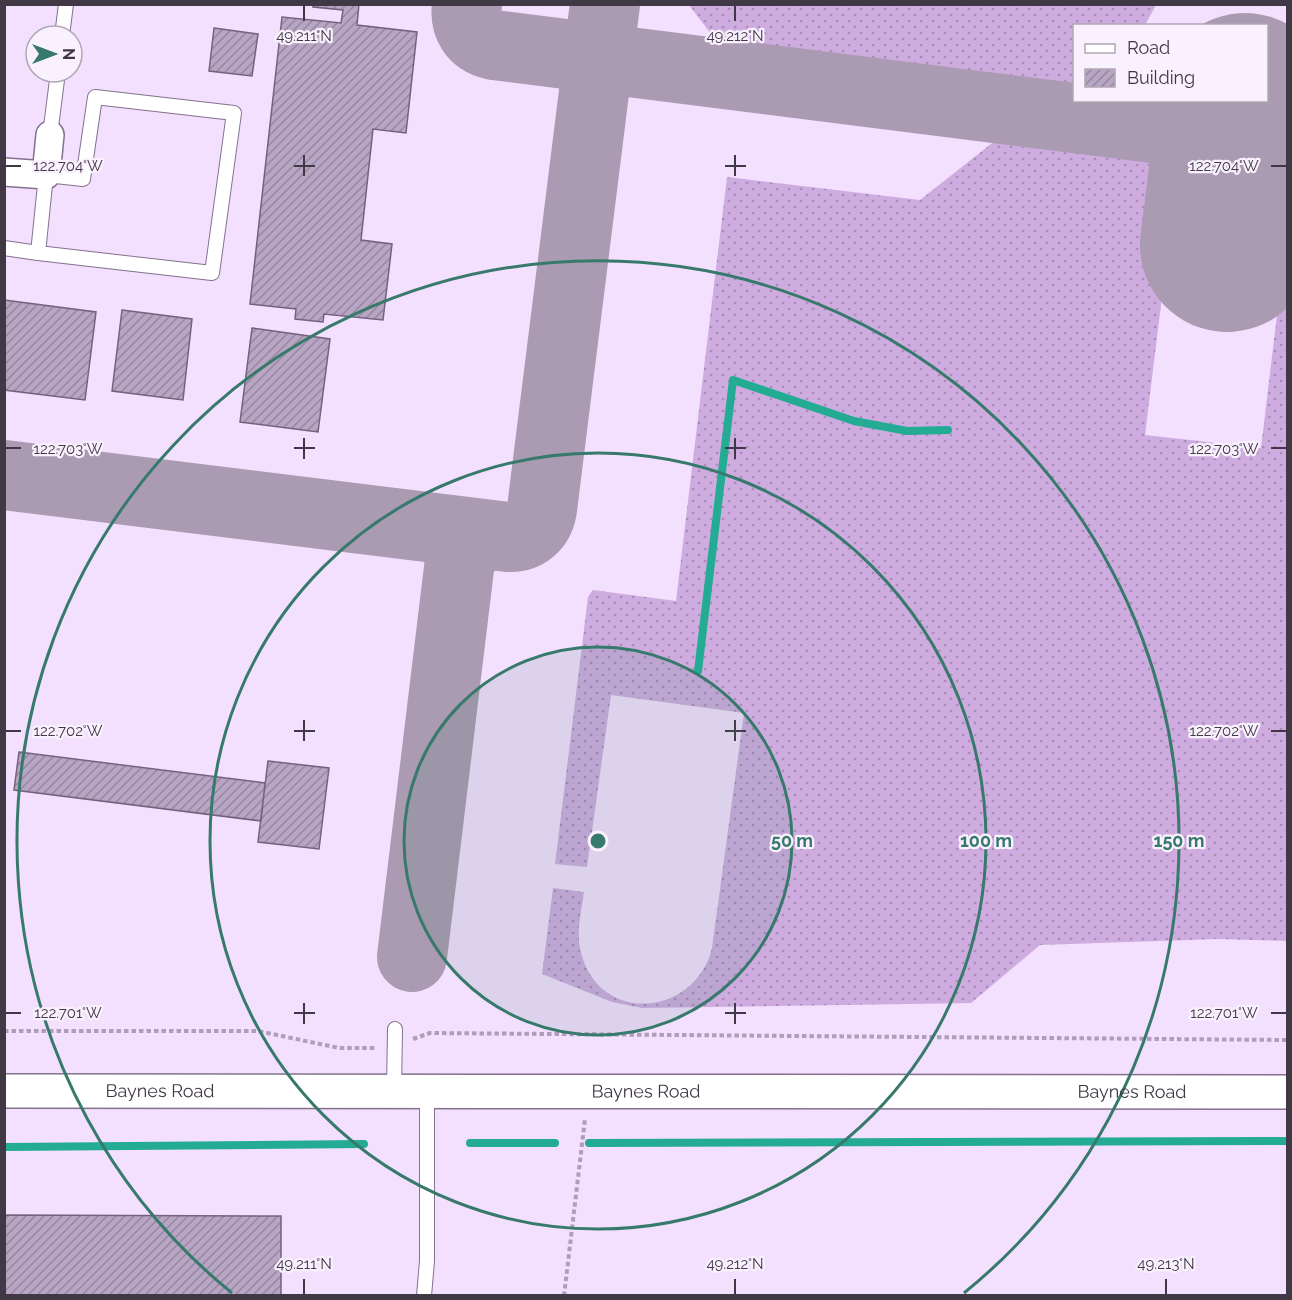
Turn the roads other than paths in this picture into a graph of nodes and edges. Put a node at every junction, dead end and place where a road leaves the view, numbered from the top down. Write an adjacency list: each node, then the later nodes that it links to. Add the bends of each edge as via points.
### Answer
1 (66, 4): 2 (lane)
2 (64, 24)
3 (56, 84): 4 (lane)
4 (50, 135): 6 (street)
5 (4, 172): 6 (street)
6 (46, 175): 8 (lane); 8 (lane, via 83,179 95,97 234,114 212,273)
7 (4, 248): 8 (lane)
8 (38, 253)
9 (396, 1029): 11 (lane)
10 (4, 1091): 11 (street, Baynes Road)
11 (394, 1091): 12 (street, Baynes Road)
12 (427, 1091): 13 (street, Baynes Road); 14 (lane)
13 (1287, 1092)
14 (424, 1296)

